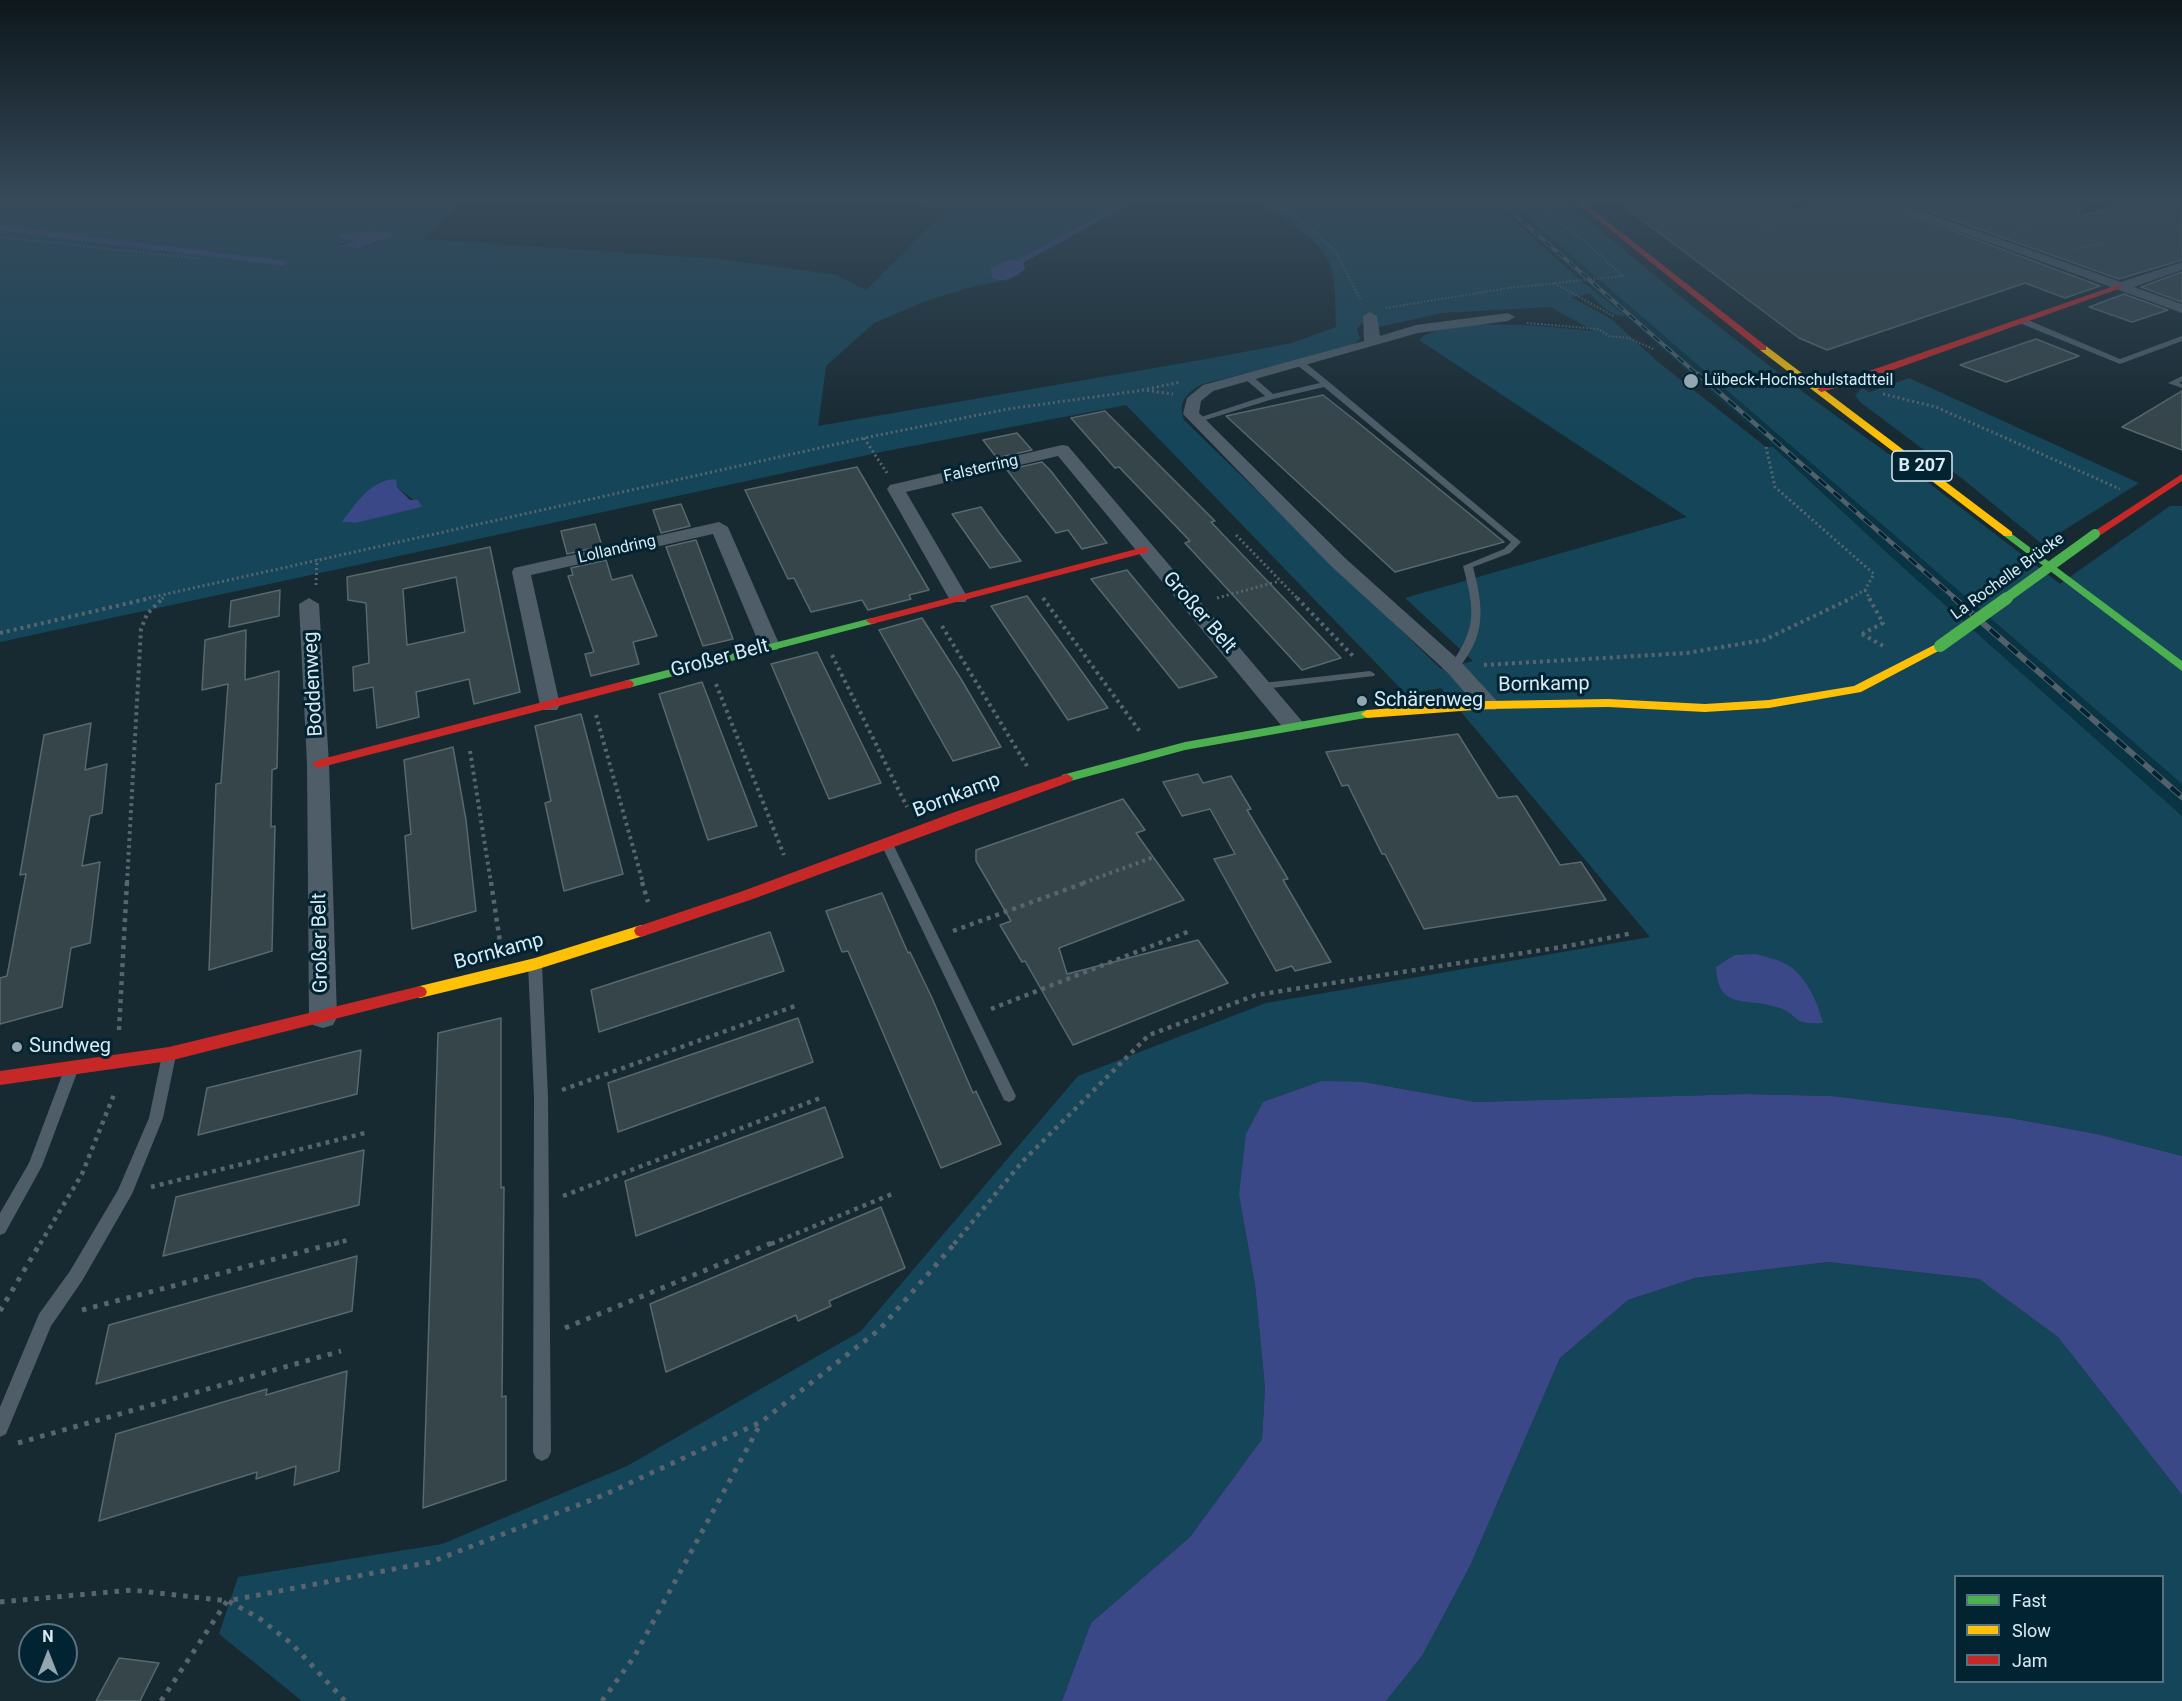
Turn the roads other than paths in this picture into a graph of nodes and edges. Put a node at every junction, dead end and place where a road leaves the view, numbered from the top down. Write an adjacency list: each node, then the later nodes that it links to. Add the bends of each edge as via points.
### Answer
1 (1673, 278): 16 (street, B 207)
2 (2096, 278): 4 (street)
3 (2145, 278): 4 (street)
4 (2120, 287): 5 (street); 8 (street)
5 (2182, 309)
6 (1374, 313): 10 (street)
7 (1508, 317): 10 (street, via 1416,329)
8 (2025, 322): 9 (lane, via 2120,362); 16 (street)
9 (2182, 338)
10 (1370, 344): 11 (street)
11 (1300, 363): 12 (street); 14 (lane)
12 (1248, 377): 17 (lane); 18 (street, via 1208,388 1194,397 1190,408)
13 (2182, 378): 15 (lane, via 2172,383)
14 (1326, 384): 17 (lane); 25 (lane, via 1516,542 1507,551 1468,566 1477,613 1473,642)
15 (2182, 387)
16 (1821, 389): 26 (street, B 207)
17 (1271, 397): 18 (lane)
18 (1196, 420): 25 (street, via 1338,562)
19 (2182, 477): 24 (street, La Rochelle Brücke, bridge, via 2095,534)
20 (1144, 550): 21 (street, Großer Belt); 21 (street, Falsterring, via 1062,450 897,489); 28 (street, Großer Belt)
21 (958, 598): 23 (street, Großer Belt)
22 (309, 604): 32 (street, Boddenweg)
23 (770, 645): 29 (street, Großer Belt); 29 (street, Lollandring, via 719,527 521,572)
24 (1940, 646): 30 (street, Bornkamp, via 1857,689 1769,704 1706,708 1608,703)
25 (1454, 667): 30 (street)
26 (2182, 667)
27 (1370, 674): 28 (lane)
28 (1263, 686): 31 (street, Großer Belt)
29 (549, 705): 32 (street, Großer Belt)
30 (1488, 705): 31 (street, Bornkamp, via 1366,714)
31 (1293, 725): 33 (street, Bornkamp, via 1185,746 1089,771)
32 (318, 764): 35 (street, Großer Belt)
33 (887, 844): 34 (street, Bornkamp, via 729,904); 39 (lane)
34 (535, 964): 35 (street, Bornkamp); 42 (lane, via 541,1097)
35 (323, 1017): 36 (street, Bornkamp)
36 (169, 1054): 37 (street, Bornkamp); 41 (lane, via 156,1118 124,1194 45,1320)
37 (71, 1069): 38 (street, Bornkamp); 40 (lane, via 35,1166)
38 (0, 1078)
39 (1009, 1096)
40 (0, 1228)
41 (0, 1428)
42 (542, 1452)

